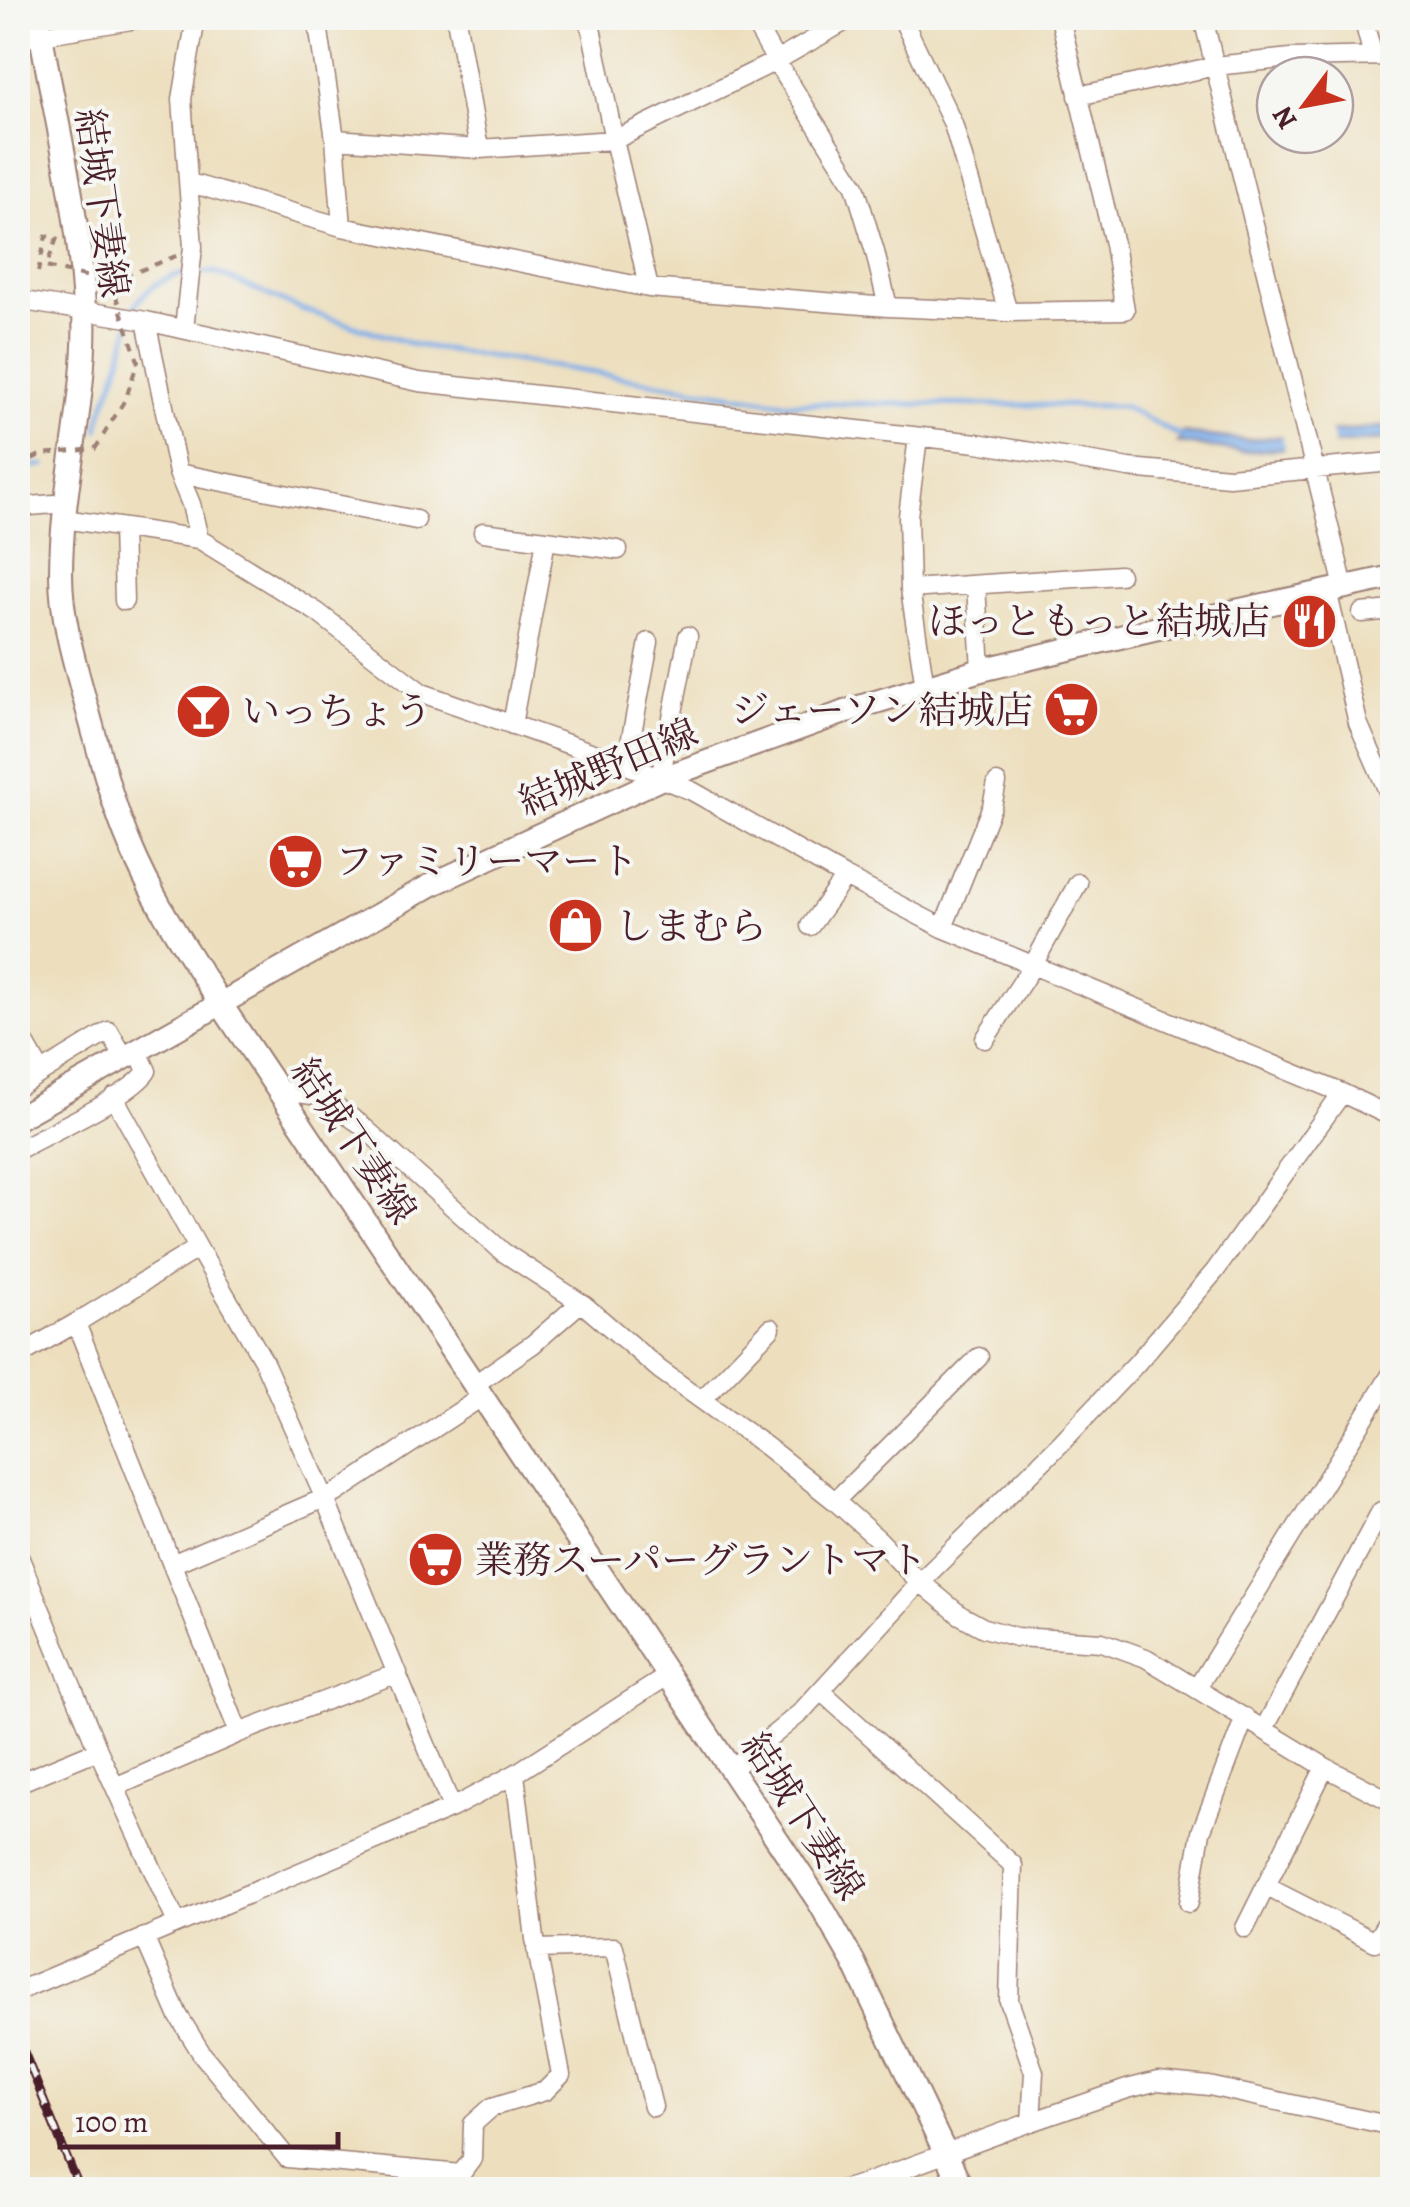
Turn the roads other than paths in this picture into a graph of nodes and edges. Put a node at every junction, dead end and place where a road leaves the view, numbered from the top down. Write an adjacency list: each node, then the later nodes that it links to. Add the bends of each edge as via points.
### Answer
1 (143, 18): 12 (street)
2 (196, 18): 21 (street, via 182,99)
3 (316, 18): 18 (street)
4 (456, 18): 20 (street)
5 (589, 18): 19 (street)
6 (752, 18): 15 (street)
7 (851, 18): 15 (street)
8 (902, 18): 27 (street, via 954,124)
9 (1060, 18): 17 (street)
10 (1203, 18): 16 (street)
11 (1363, 18): 13 (street)
12 (32, 30): 26 (main road, 結城下妻線, via 71,202)
13 (1373, 56): 14 (street); 16 (street)
14 (1392, 56)
15 (776, 61): 19 (street); 25 (street, via 855,186)
16 (1215, 66): 17 (street); 32 (street)
17 (1078, 96): 27 (street, via 1125,310)
18 (336, 139): 20 (street); 22 (street)
19 (614, 140): 20 (street); 23 (street)
20 (479, 149)
21 (190, 183): 22 (street); 29 (street)
22 (342, 227): 23 (street)
23 (648, 288): 25 (street)
24 (18, 300): 26 (street)
25 (888, 307): 27 (street)
26 (84, 310): 28 (street); 35 (main road, 結城下妻線)
27 (1008, 312)
28 (146, 321): 29 (street); 33 (street)
29 (184, 329): 30 (street, via 419,382)
30 (918, 437): 32 (street, via 1229,477); 45 (street, via 908,516)
31 (1392, 462): 32 (street)
32 (1315, 470): 46 (street)
33 (178, 473): 36 (street); 39 (street)
34 (18, 507): 35 (street)
35 (65, 511): 37 (street); 64 (main road, 結城下妻線, via 66,622 112,794 150,888)
36 (416, 520)
37 (122, 528): 39 (street); 47 (street)
38 (484, 532): 40 (street)
39 (199, 539): 54 (street, via 318,612 422,693)
40 (546, 540): 41 (street); 54 (street)
41 (618, 550)
42 (1120, 575): 44 (street)
43 (1392, 577): 46 (main road, 結城野田線)
44 (976, 584): 45 (street); 52 (street)
45 (910, 589): 53 (street)
46 (1336, 589): 52 (main road, 結城野田線); 58 (street, via 1358,722)
47 (124, 601)
48 (1392, 610): 49 (street)
49 (1362, 613)
50 (688, 636): 56 (street)
51 (649, 642): 55 (street)
52 (981, 670): 53 (main road, 結城野田線)
53 (925, 687): 56 (main road, 結城野田線)
54 (512, 725): 55 (street)
55 (626, 764): 56 (street)
56 (660, 778): 59 (street); 64 (main road, 結城野田線, via 433,884)
57 (997, 783): 62 (street)
58 (1392, 796)
59 (844, 878): 61 (street); 62 (street)
60 (1078, 884): 63 (street)
61 (810, 926)
62 (943, 928): 63 (street)
63 (1033, 965): 66 (street); 71 (street)
64 (220, 1003): 67 (main road, 結城野田線); 70 (main road, 結城下妻線)
65 (18, 1031): 68 (street)
66 (985, 1040)
67 (131, 1053): 68 (street, via 109,1031); 72 (street, via 144,1077); 74 (main road, 結城野田線)
68 (41, 1072): 69 (street)
69 (18, 1087)
70 (278, 1090): 77 (street, via 319,1096 346,1114 503,1252); 83 (main road, 結城下妻線)
71 (1342, 1093): 73 (street); 90 (street, via 1215,1271 1136,1364)
72 (114, 1097): 75 (street); 76 (street)
73 (1392, 1117)
74 (18, 1118)
75 (18, 1150)
76 (198, 1248): 78 (street); 85 (street, via 263,1360)
77 (580, 1303): 83 (street); 84 (street)
78 (76, 1323): 80 (street); 89 (street)
79 (771, 1328): 84 (street)
80 (18, 1356)
81 (978, 1357): 86 (street)
82 (1392, 1373): 93 (street)
83 (479, 1390): 85 (street); 92 (main road, 結城下妻線)
84 (702, 1400): 86 (street)
85 (325, 1498): 89 (street); 91 (street)
86 (835, 1501): 90 (street)
87 (1380, 1512): 96 (street)
88 (18, 1554): 98 (street)
89 (172, 1564): 97 (street)
90 (920, 1582): 93 (street, via 984,1628 1016,1637 1102,1642); 94 (street)
91 (398, 1673): 97 (street); 105 (street)
92 (669, 1674): 100 (main road, 結城下妻線); 101 (street)
93 (1197, 1688): 95 (street)
94 (821, 1691): 100 (street); 115 (street, via 1013,1866 1009,2001 1034,2072)
95 (1245, 1717): 96 (street); 107 (street, via 1201,1832)
96 (1264, 1729): 99 (street)
97 (239, 1732): 103 (street)
98 (98, 1750): 102 (street); 103 (street)
99 (1326, 1767): 104 (street); 106 (street)
100 (732, 1770): 117 (main road, 結城下妻線, via 852,1961)
101 (515, 1774): 105 (street); 112 (street)
102 (18, 1783)
103 (115, 1787): 109 (street)
104 (1392, 1802)
105 (452, 1808): 109 (street)
106 (1264, 1886): 108 (street, via 1375,1942); 110 (street)
107 (1189, 1903)
108 (1392, 1914)
109 (178, 1923): 111 (street)
110 (1244, 1928)
111 (144, 1937): 112 (street, via 202,2054 287,2158 461,2174 472,2159 473,2124 492,2107 545,2092 561,2075); 113 (street)
112 (536, 1949): 114 (street, via 614,1948)
113 (18, 1991)
114 (653, 2107)
115 (1031, 2122): 116 (street, via 1158,2081); 117 (street)
116 (1392, 2126)
117 (946, 2154): 118 (street); 119 (main road, 結城下妻線)
118 (842, 2190)
119 (964, 2190)

